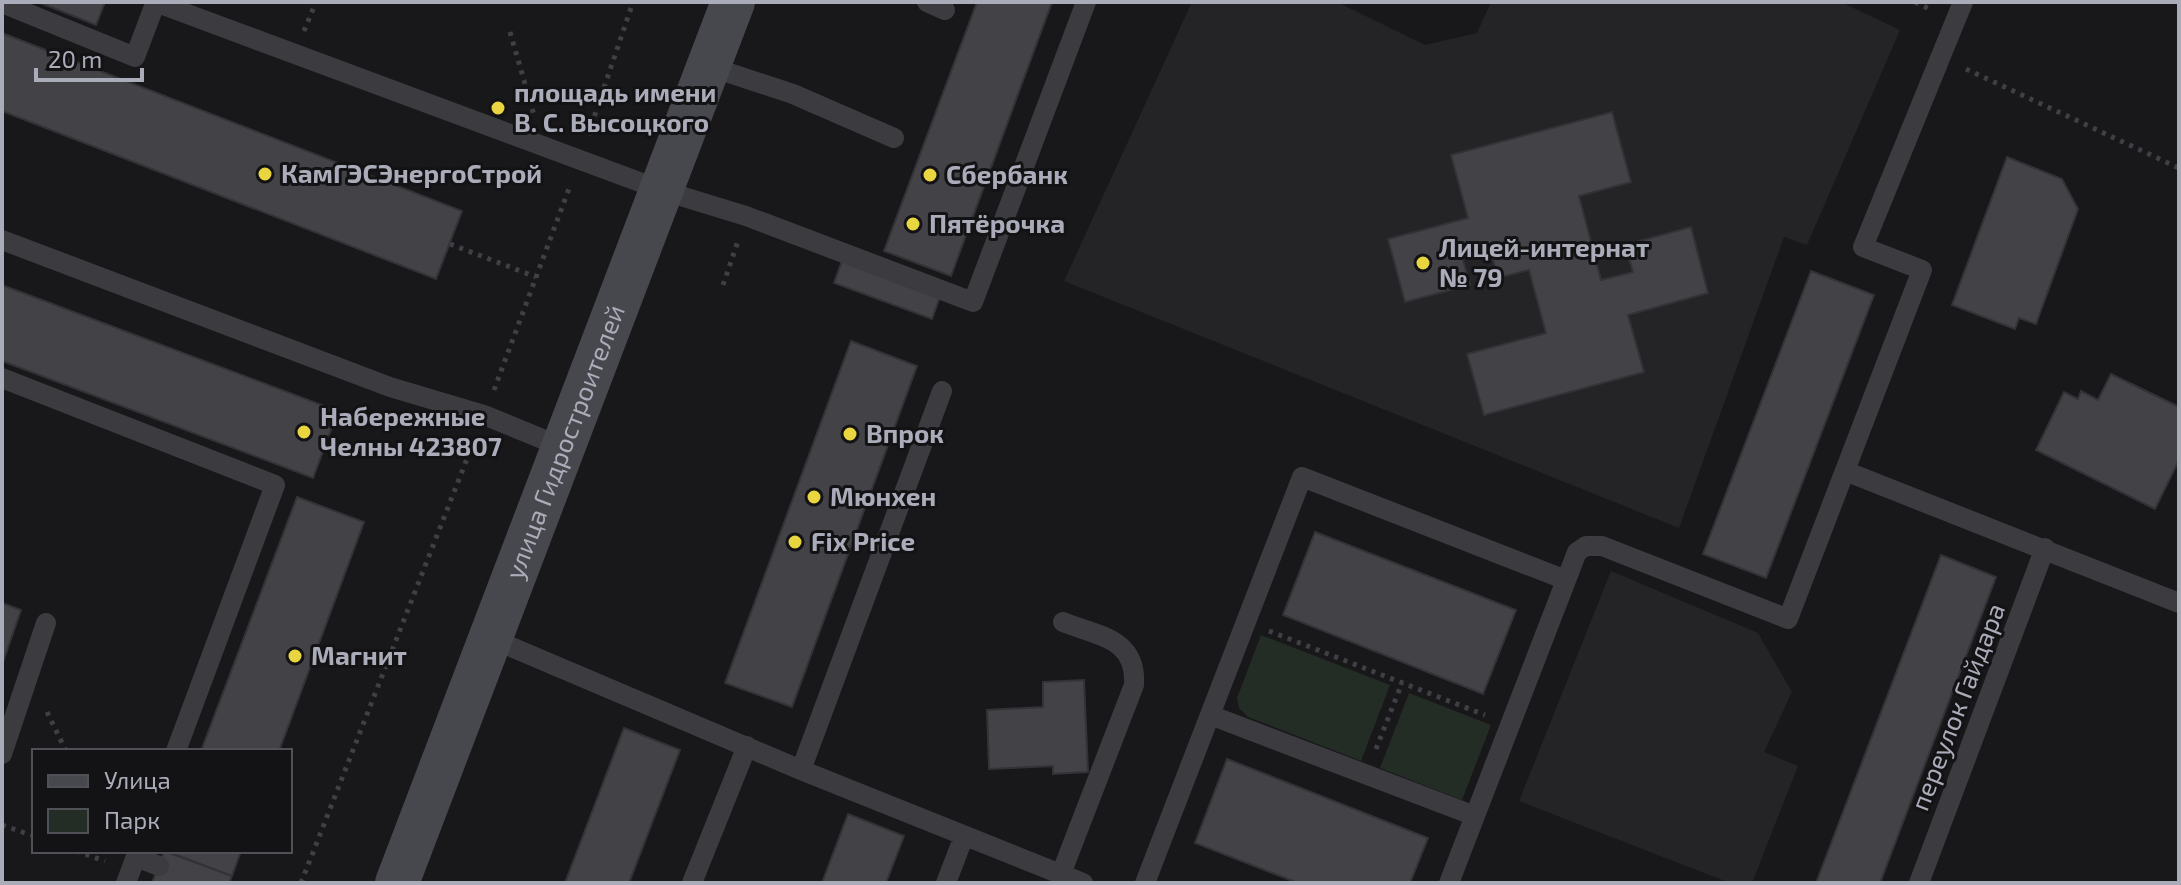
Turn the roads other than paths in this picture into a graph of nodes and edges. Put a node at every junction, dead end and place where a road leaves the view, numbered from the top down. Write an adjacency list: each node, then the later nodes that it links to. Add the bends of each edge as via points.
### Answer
1 (733, 2): 6 (main road, улица Гидростроителей)
2 (1086, 2): 8 (lane, via 973,302 746,216)
3 (1963, 2): 13 (lane, via 1863,247 1922,270)
4 (2, 3): 5 (lane, via 135,57)
5 (155, 3): 8 (lane)
6 (708, 66): 7 (lane, via 793,94); 8 (main road, улица Гидростроителей)
7 (894, 138)
8 (661, 190): 12 (main road, улица Гидростроителей)
9 (2, 240): 12 (lane)
10 (2, 378): 22 (lane, via 275,485)
11 (942, 391): 24 (lane)
12 (562, 447): 19 (main road, улица Гидростроителей)
13 (1845, 471): 14 (lane); 15 (lane, via 1788,619 1594,545 1577,552)
14 (2045, 548): 16 (lane); 37 (lane, переулок Гайдара)
15 (1566, 580): 20 (lane, via 1302,477); 25 (lane)
16 (2179, 603)
17 (1063, 622): 29 (lane, via 1121,645 1135,671)
18 (46, 623): 23 (lane)
19 (490, 638): 21 (lane); 31 (main road, улица Гидростроителей)
20 (1210, 715): 25 (lane); 35 (lane)
21 (747, 746): 24 (lane); 32 (lane)
22 (177, 749)
23 (2, 754)
24 (801, 770): 26 (lane)
25 (1475, 816): 36 (lane)
26 (964, 836): 29 (lane); 33 (lane)
27 (137, 854): 28 (lane); 30 (lane)
28 (159, 866)
29 (1061, 874): 34 (lane)
30 (126, 883)
31 (397, 883)
32 (692, 883)
33 (946, 883)
34 (1083, 883)
35 (1145, 883)
36 (1449, 883)
37 (1919, 883)

